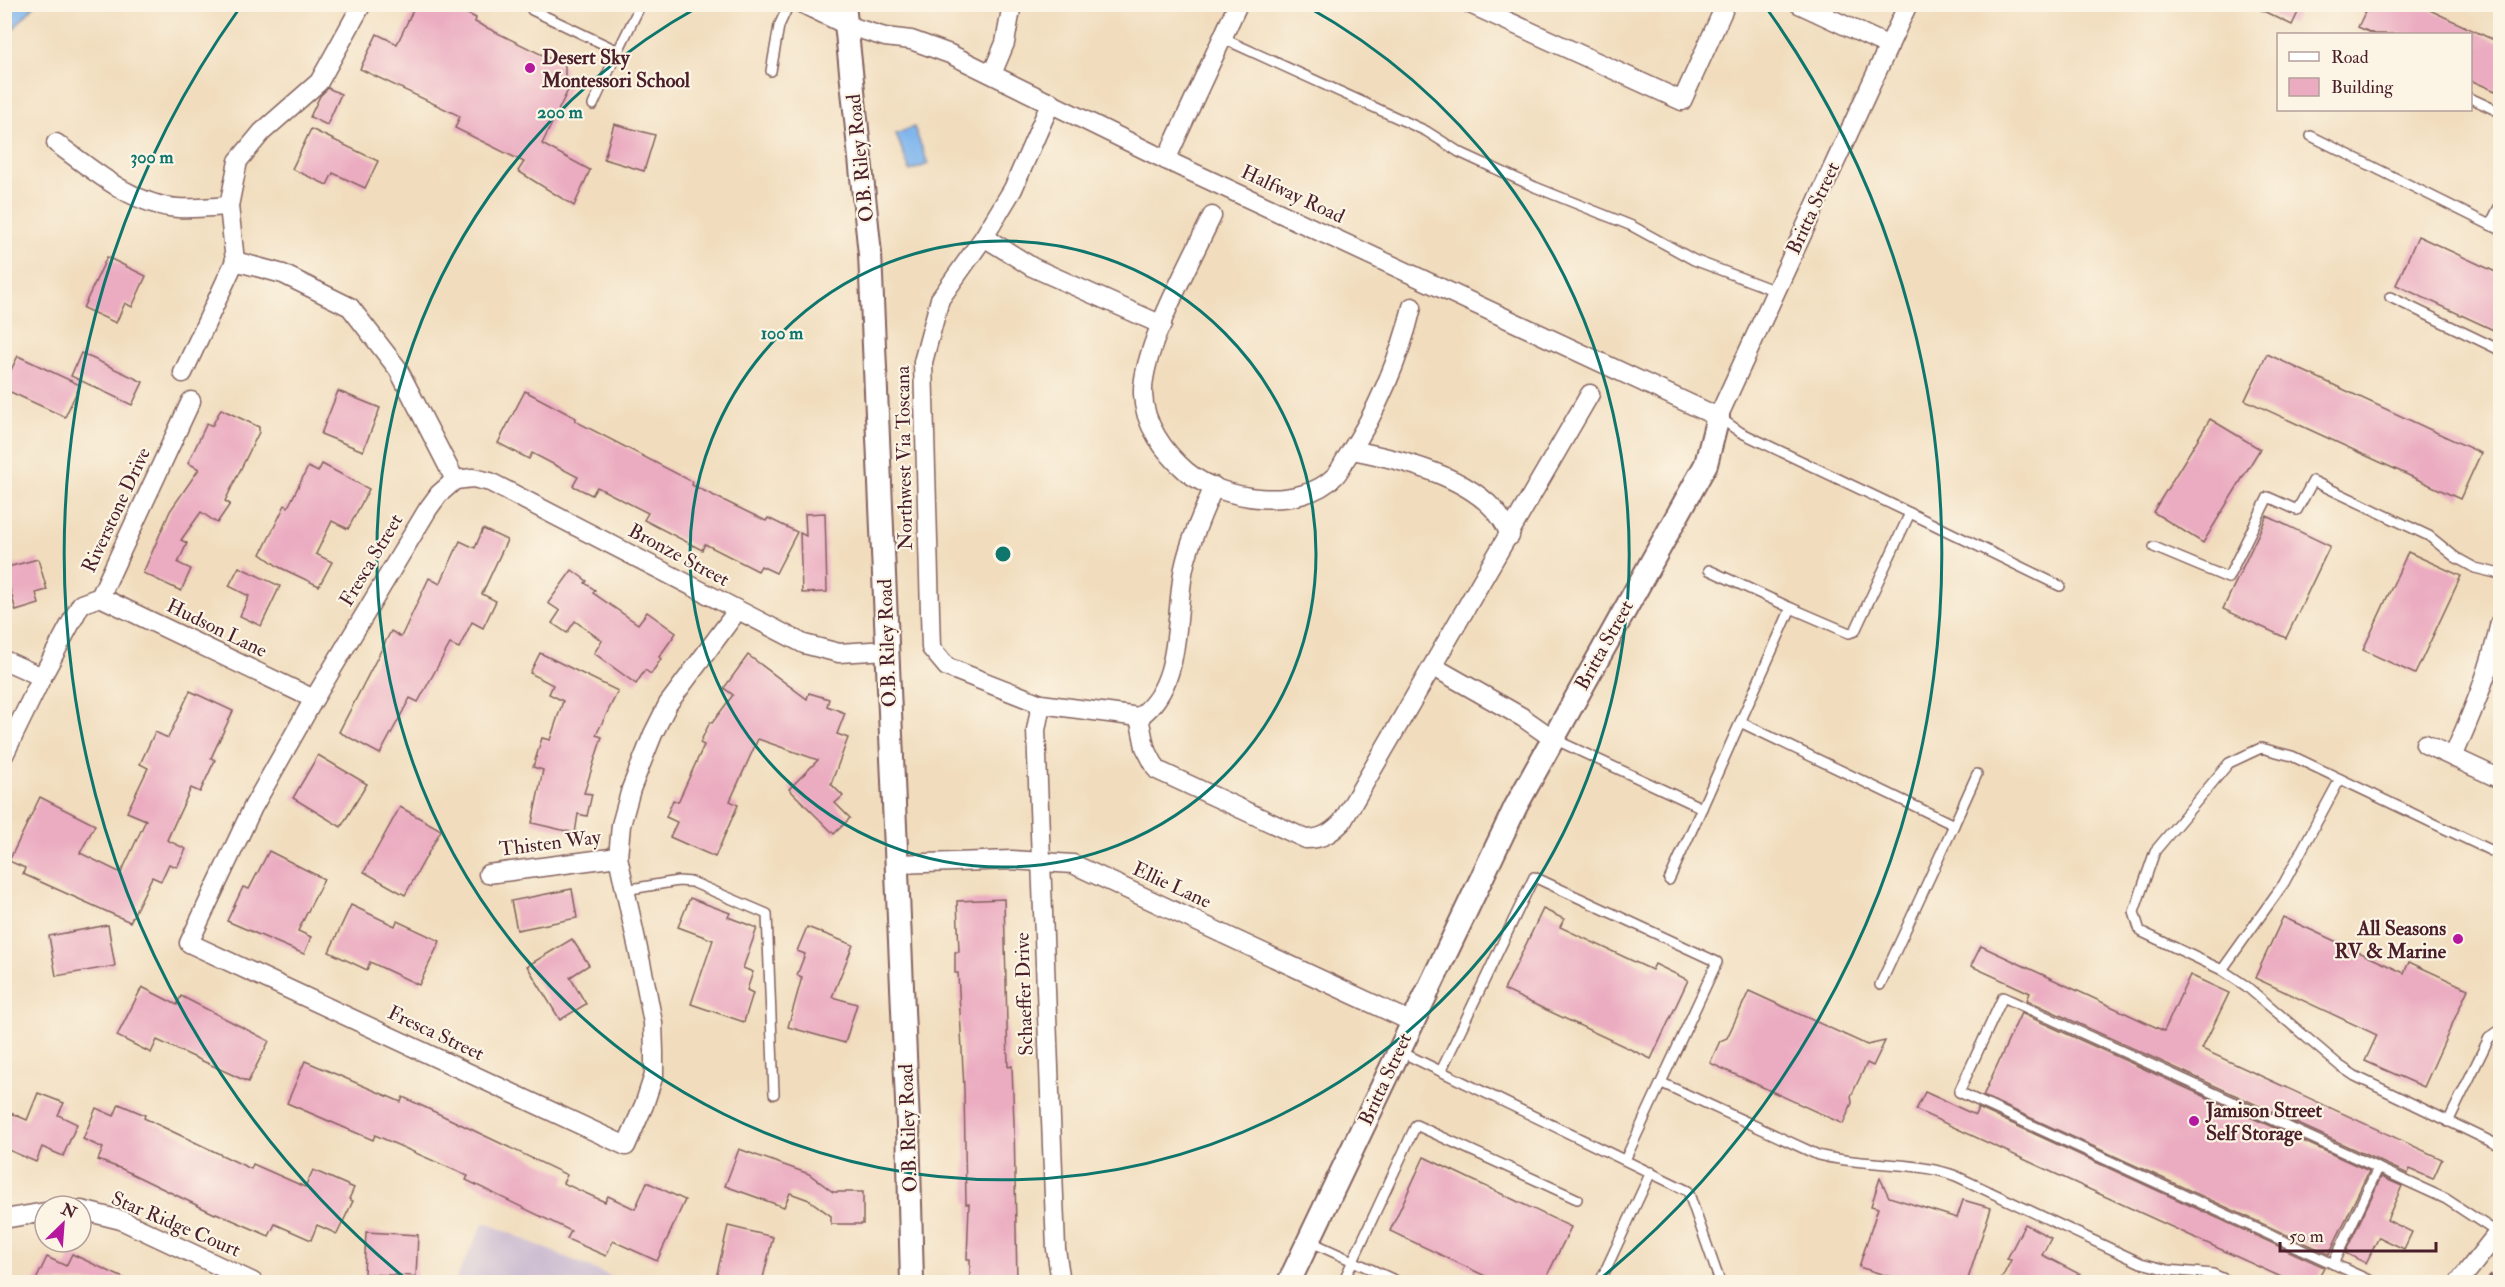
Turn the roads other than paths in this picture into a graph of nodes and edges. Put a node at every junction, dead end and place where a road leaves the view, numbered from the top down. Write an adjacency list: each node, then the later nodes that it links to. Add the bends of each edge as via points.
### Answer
1 (362, 4): 26 (street, via 320,82 262,132 238,162)
2 (530, 4): 15 (lane, via 532,9)
3 (641, 4): 15 (lane)
4 (789, 4): 16 (lane, via 779,26)
5 (803, 4): 12 (street)
6 (1012, 4): 17 (street, via 1005,43)
7 (1238, 4): 13 (street)
8 (1470, 4): 9 (street, via 1682,101)
9 (1726, 4)
10 (1799, 4): 14 (street)
11 (1908, 4): 14 (street, Britta Street)
12 (845, 15): 17 (street, Halfway Road, via 885,37 911,40); 54 (street, O.B. Riley Road, via 870,254)
13 (1222, 38): 24 (street); 32 (lane, via 1426,131 1460,152 1535,187 1632,226 1694,260)
14 (1889, 46): 32 (street, Britta Street)
15 (618, 51): 20 (lane)
16 (771, 71)
17 (992, 74): 19 (street, Halfway Road)
18 (2472, 99): 21 (lane)
19 (1051, 102): 24 (street, Halfway Road); 30 (street, Northwest Via Toscana, via 1012,189)
20 (593, 105)
21 (2500, 112)
22 (2311, 136): 28 (lane)
23 (56, 143): 26 (street, via 143,200 177,208)
24 (1167, 160): 40 (street, Halfway Road)
25 (2500, 205): 28 (lane)
26 (229, 206): 31 (street)
27 (1212, 216): 35 (street)
28 (2490, 225): 29 (lane)
29 (2500, 230)
30 (984, 237): 35 (street, via 1032,267); 59 (street, Northwest Via Toscana, via 940,299 923,362 931,648 947,667)
31 (235, 261): 37 (street); 42 (street, via 283,274 350,307 398,369)
32 (1776, 291): 40 (street, Britta Street)
33 (2390, 297): 36 (lane)
34 (1412, 307): 41 (street, via 1368,426)
35 (1162, 325): 43 (street, via 1146,365 1143,393 1148,422 1166,450 1187,472)
36 (2500, 350)
37 (183, 373)
38 (1590, 394): 45 (street)
39 (191, 401): 50 (street, Riverstone Drive)
40 (1718, 417): 44 (lane, via 1740,432); 62 (street, Britta Street, via 1706,464)
41 (1352, 450): 43 (street, via 1335,476 1296,496 1258,498); 45 (street, via 1394,458 1448,478 1504,520)
42 (455, 480): 52 (street, Bronze Street, via 473,478 490,482); 58 (street, Fresca Street, via 428,509)
43 (1214, 486): 60 (street, via 1184,567 1175,645 1160,697)
44 (1910, 513): 49 (lane); 51 (lane, via 1855,631 1849,633)
45 (1510, 536): 56 (street)
46 (2154, 547): 48 (lane, via 2228,578 2268,497 2297,510 2313,481 2429,536 2475,568)
47 (1709, 570): 51 (lane)
48 (2500, 574)
49 (2060, 586)
50 (100, 597): 57 (street, Riverstone Drive, via 81,604); 58 (street, Hudson Lane)
51 (1791, 608): 61 (lane)
52 (736, 611): 54 (street, Bronze Street, via 804,644 839,653); 72 (street, Fresca Street, via 668,704 653,734 621,825)
53 (2500, 631): 65 (street)
54 (887, 650): 74 (street, O.B. Riley Road)
55 (4, 660): 57 (street)
56 (1434, 667): 60 (street, via 1342,822 1319,839 1306,839 1157,770 1145,747); 62 (street)
57 (42, 677): 64 (street, Riverstone Drive)
58 (314, 699): 77 (street, Fresca Street, via 253,807 189,943 626,1146 654,1075 654,1052 653,1023)
59 (1041, 704): 60 (street, Northwest Via Toscana); 73 (street, Schaeffer Drive, via 1036,730)
60 (1139, 717)
61 (1740, 722): 69 (lane); 70 (lane)
62 (1552, 738): 69 (lane); 80 (street, Britta Street)
63 (2425, 744): 65 (street)
64 (4, 756)
65 (2453, 757): 68 (street)
66 (1977, 774): 70 (lane)
67 (2340, 779): 71 (lane); 78 (lane, via 2284,883); 78 (lane, via 2292,756 2260,748 2229,763 2155,851 2134,912 2139,932)
68 (2500, 779)
69 (1702, 808): 76 (lane)
70 (1954, 825): 79 (lane)
71 (2500, 855)
72 (618, 857): 75 (street, Thisten Way); 77 (street, Fresca Street)
73 (1041, 862): 74 (street, Ellie Lane); 80 (street, Ellie Lane, via 1073,864); 102 (street, Schaeffer Drive, via 1056,1249)
74 (897, 864): 101 (street, O.B. Riley Road)
75 (488, 874)
76 (1669, 880)
77 (625, 890): 85 (lane, via 678,880 692,882 767,914)
78 (2222, 970): 86 (lane, via 2247,986 2340,1066)
79 (1880, 985)
80 (1412, 1022): 82 (street, Britta Street)
81 (2500, 1030): 86 (lane, via 2489,1038)
82 (1399, 1051): 83 (lane); 96 (street, Britta Street)
83 (1441, 1071): 84 (lane, via 1534,877 1717,962); 88 (lane)
84 (1662, 1083): 88 (lane); 99 (lane, via 1818,1155 1842,1161 1934,1168 2141,1263)
85 (774, 1094)
86 (2448, 1122): 87 (lane)
87 (2500, 1146)
88 (1625, 1160): 90 (lane)
89 (2378, 1168): 95 (lane, via 2446,1199); 98 (lane); 98 (lane, via 2003,997 1959,1092)
90 (1651, 1172): 106 (lane); 107 (lane, via 1688,1191)
91 (1577, 1199): 97 (lane, via 1416,1125)
92 (93, 1213): 100 (street, Star Ridge Court, via 121,1220)
93 (33, 1214): 94 (street)
94 (4, 1219)
95 (2499, 1231): 111 (street)
96 (1309, 1241): 97 (lane); 103 (street, Britta Street)
97 (1353, 1261): 104 (lane); 105 (lane)
98 (2333, 1264): 110 (lane)
99 (2212, 1274): 108 (lane); 109 (lane)
100 (253, 1282)
101 (912, 1282)
102 (1061, 1282)
103 (1289, 1282)
104 (1343, 1282)
105 (1399, 1282)
106 (1600, 1282)
107 (1720, 1282)
108 (2205, 1282)
109 (2231, 1282)
110 (2373, 1282)
111 (2459, 1282)

